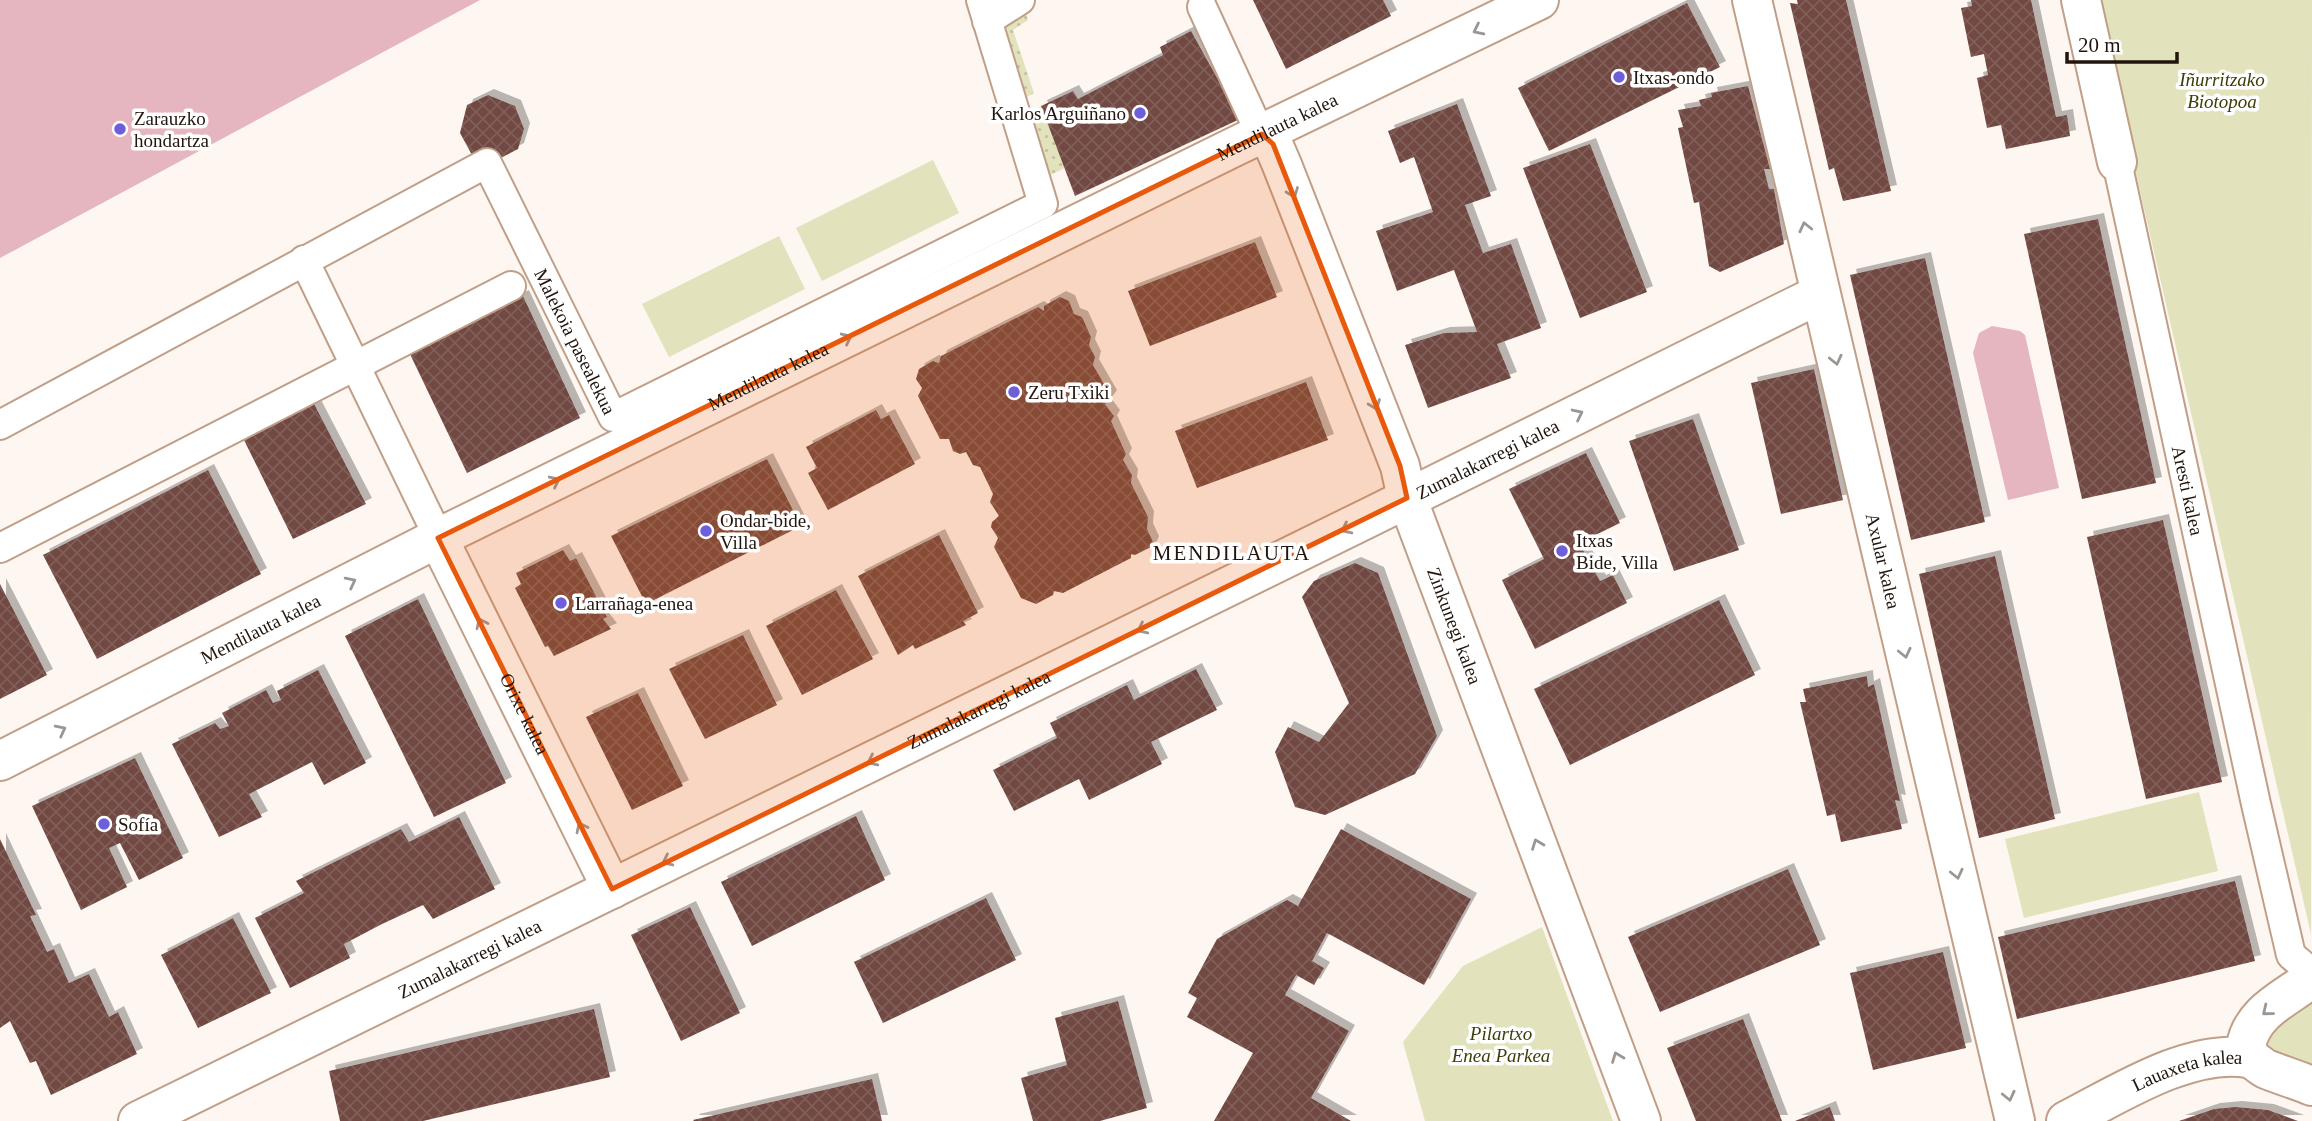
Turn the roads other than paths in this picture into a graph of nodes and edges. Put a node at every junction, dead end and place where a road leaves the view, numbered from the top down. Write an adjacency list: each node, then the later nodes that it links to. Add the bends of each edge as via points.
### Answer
1 (1020, 0): 6 (street, Malekoia pasealekua)
2 (1539, 0): 7 (street, Mendilauta kalea, one-way to 7)
3 (1752, 0): 11 (street, Axular kalea, one-way to 3)
4 (2081, 0): 8 (street, Aresti kalea)
5 (1202, 7): 7 (street, Zinkunegi kalea)
6 (984, 10): 9 (street, Malekoia pasealekua, via 1042,204 613,417 487,163)
7 (1258, 127): 14 (street, Zinkunegi kalea, one-way to 14, via 1273,144 1282,165 1400,466); 15 (street, Mendilauta kalea, one-way to 7)
8 (2116, 162): 19 (street, Aresti kalea, via 2291,955)
9 (304, 260): 12 (street); 13 (street, Malekoia pasealekua)
10 (510, 285): 12 (street, Malekoia pasealekua)
11 (1820, 293): 14 (street, Zumalakarregi kalea, one-way to 11); 24 (street, Axular kalea, one-way to 24)
12 (355, 364): 15 (street); 16 (street, Malekoia pasealekua)
13 (0, 425)
14 (1407, 498): 18 (street, Zumalakarregi kalea, one-way to 18); 23 (street, Zinkunegi kalea, one-way to 14)
15 (435, 532): 17 (street, Mendilauta kalea, one-way to 15); 18 (street, Orixe kalea, one-way to 15)
16 (0, 548)
17 (0, 761)
18 (612, 889): 22 (street, Zumalakarregi kalea)
19 (2312, 975): 20 (street, one-way to 20, via 2253,1024 2246,1046)
20 (2251, 1059): 21 (street, Lauaxeta kalea); 25 (street, Lauaxeta kalea, via 2204,1060 2179,1067)
21 (2312, 1086)
22 (138, 1121)
23 (1642, 1121)
24 (2015, 1121)
25 (2066, 1121)

